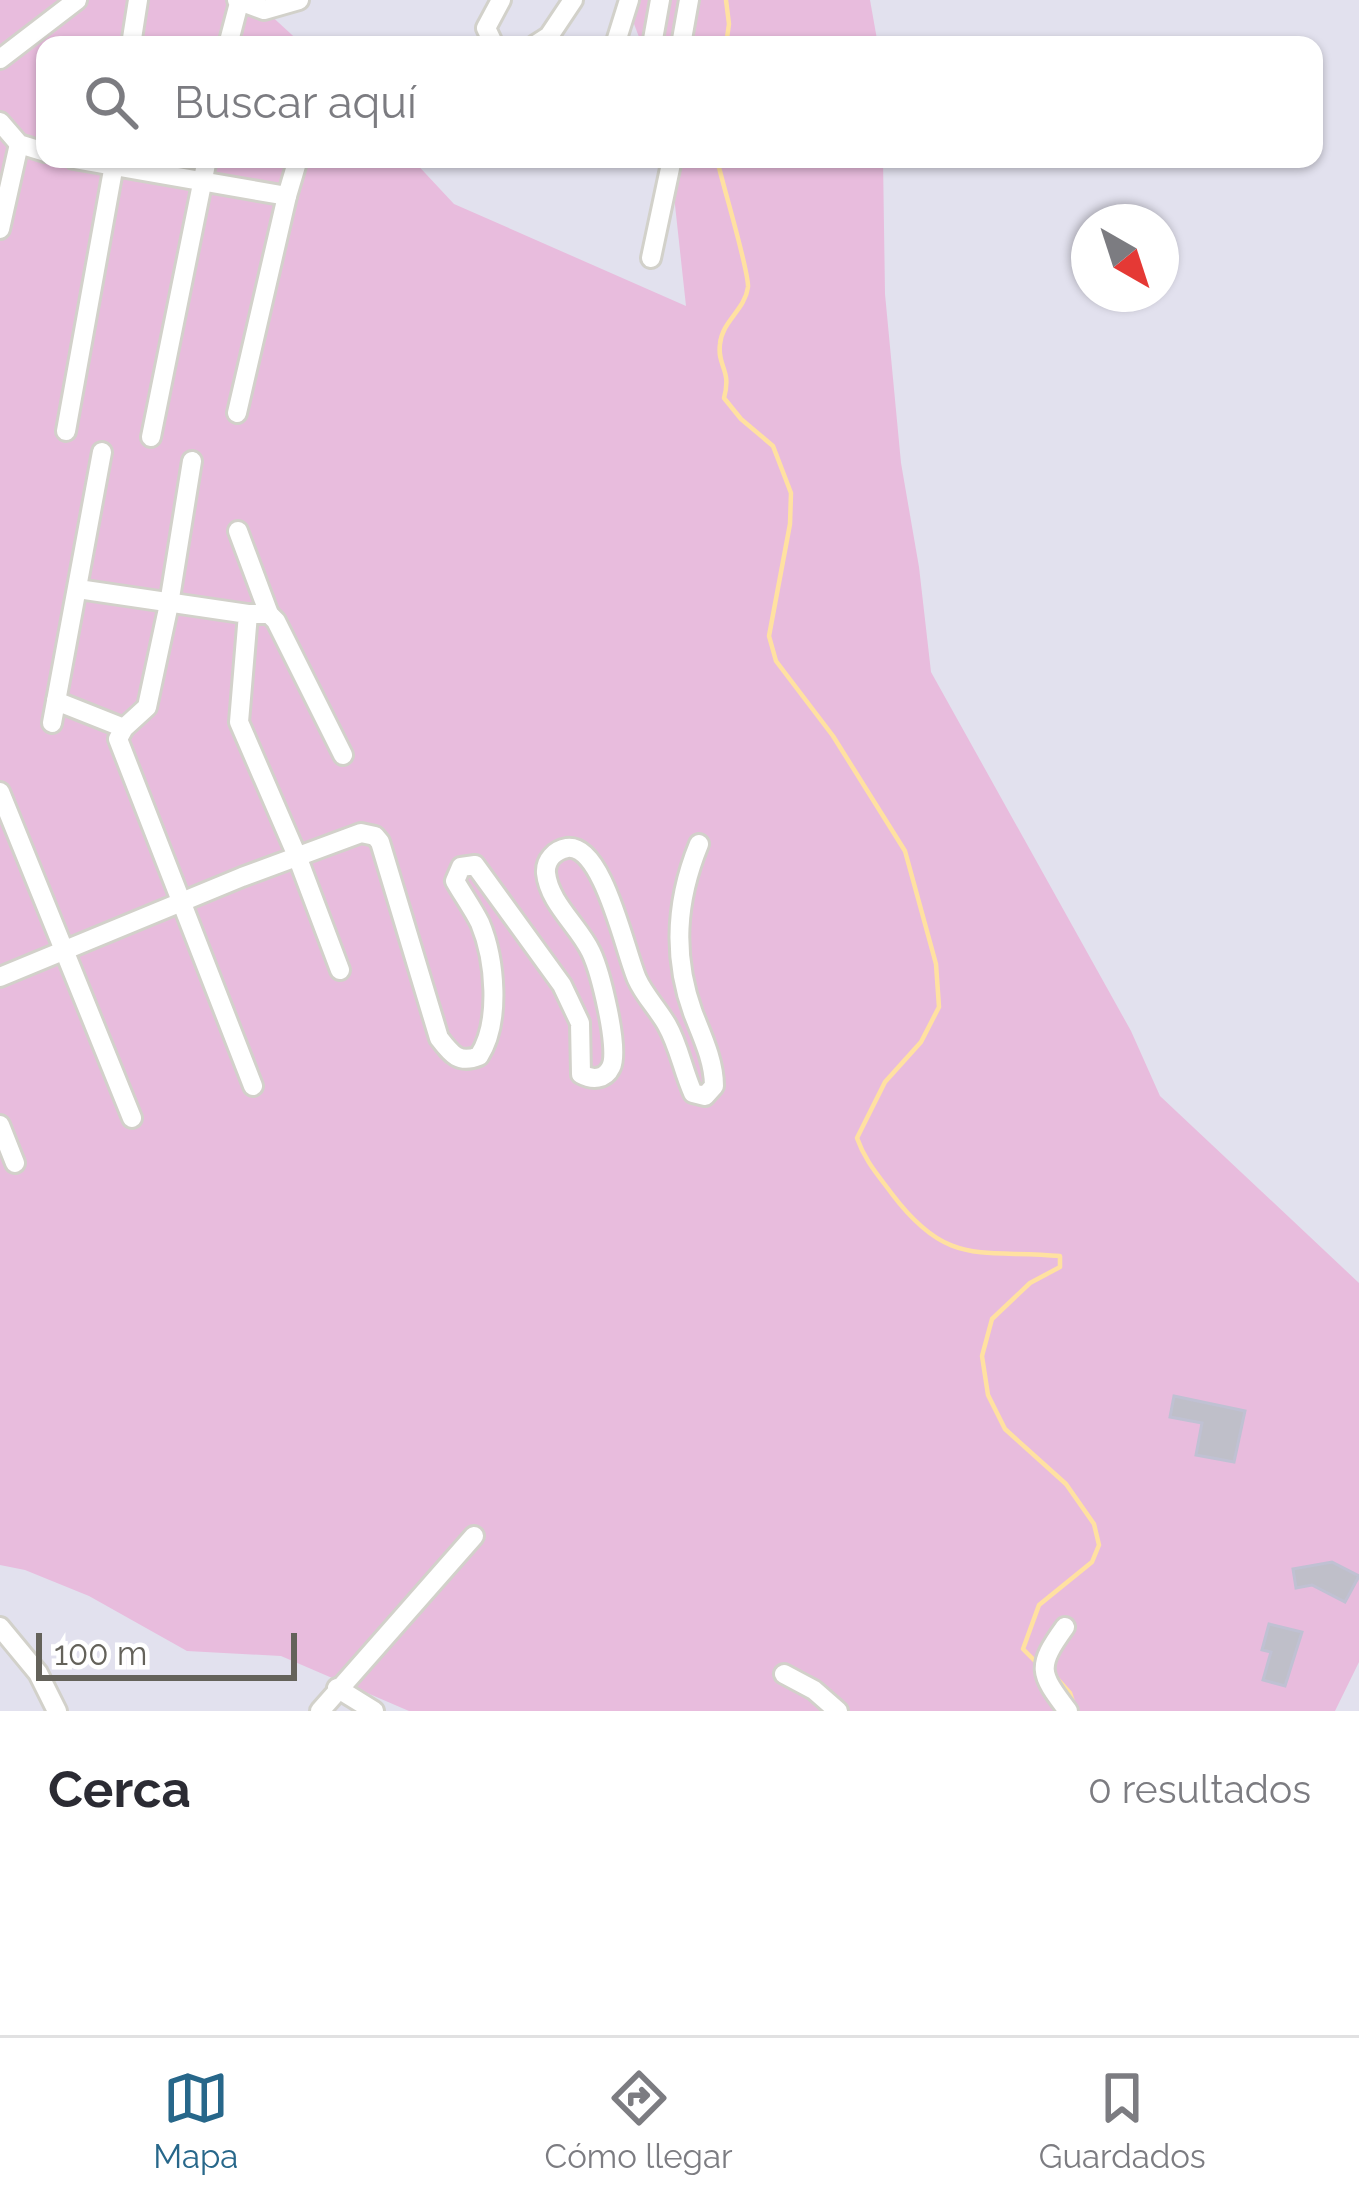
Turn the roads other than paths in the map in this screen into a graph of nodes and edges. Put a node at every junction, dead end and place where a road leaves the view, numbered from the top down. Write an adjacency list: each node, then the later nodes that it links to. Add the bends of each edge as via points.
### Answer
1 (77, 0): 17 (street)
2 (138, 0): 10 (street)
3 (299, 0): 9 (street, via 264,10)
4 (501, 0): 12 (street)
5 (573, 0): 13 (street)
6 (629, 0): 14 (street)
7 (660, 0): 15 (street)
8 (689, 0): 16 (street)
9 (238, 2): 11 (street)
10 (132, 36)
11 (230, 36)
12 (487, 36)
13 (549, 36)
14 (619, 36)
15 (654, 36)
16 (683, 36)
17 (0, 59)
18 (0, 122): 19 (street)
19 (19, 144): 20 (street); 28 (street)
20 (36, 149)
21 (113, 168): 31 (street)
22 (133, 168): 26 (street)
23 (205, 168): 26 (street)
24 (295, 168): 27 (street)
25 (670, 168): 29 (street)
26 (202, 183): 27 (street); 32 (street)
27 (287, 196): 30 (street)
28 (0, 229)
29 (652, 258)
30 (237, 413)
31 (66, 430)
32 (152, 437)
33 (101, 452): 36 (street)
34 (192, 461): 37 (street)
35 (238, 531): 38 (street)
36 (78, 589): 37 (street); 39 (street)
37 (169, 604): 38 (street); 41 (street, via 147,707)
38 (259, 614): 42 (street, via 276,621); 45 (street, via 239,722)
39 (56, 701): 40 (street); 41 (street)
40 (52, 724)
41 (124, 728): 46 (street, via 118,739)
42 (343, 755)
43 (0, 792): 47 (street)
44 (699, 844): 45 (street, via 684,882 678,939 682,983 714,1070 705,1096 693,1093 585,853 562,848 546,871 592,953 615,1036 610,1071 588,1078 578,1066 580,1023 562,985 475,865 461,867 455,881 481,926 492,1022 479,1056 466,1061 440,1038 374,836 361,832)
45 (298, 856): 46 (street); 48 (street)
46 (184, 901): 47 (street); 50 (street)
47 (64, 950): 49 (street); 51 (street)
48 (340, 970)
49 (0, 976)
50 (254, 1086)
51 (132, 1118)
52 (0, 1125): 53 (street)
53 (15, 1163)
54 (474, 1536): 58 (street)
55 (0, 1627): 59 (street)
56 (1065, 1627): 63 (street, via 1042,1670)
57 (784, 1674): 62 (street)
58 (338, 1688): 60 (street); 61 (street)
59 (57, 1711)
60 (320, 1711)
61 (374, 1711)
62 (838, 1711)
63 (1068, 1711)

